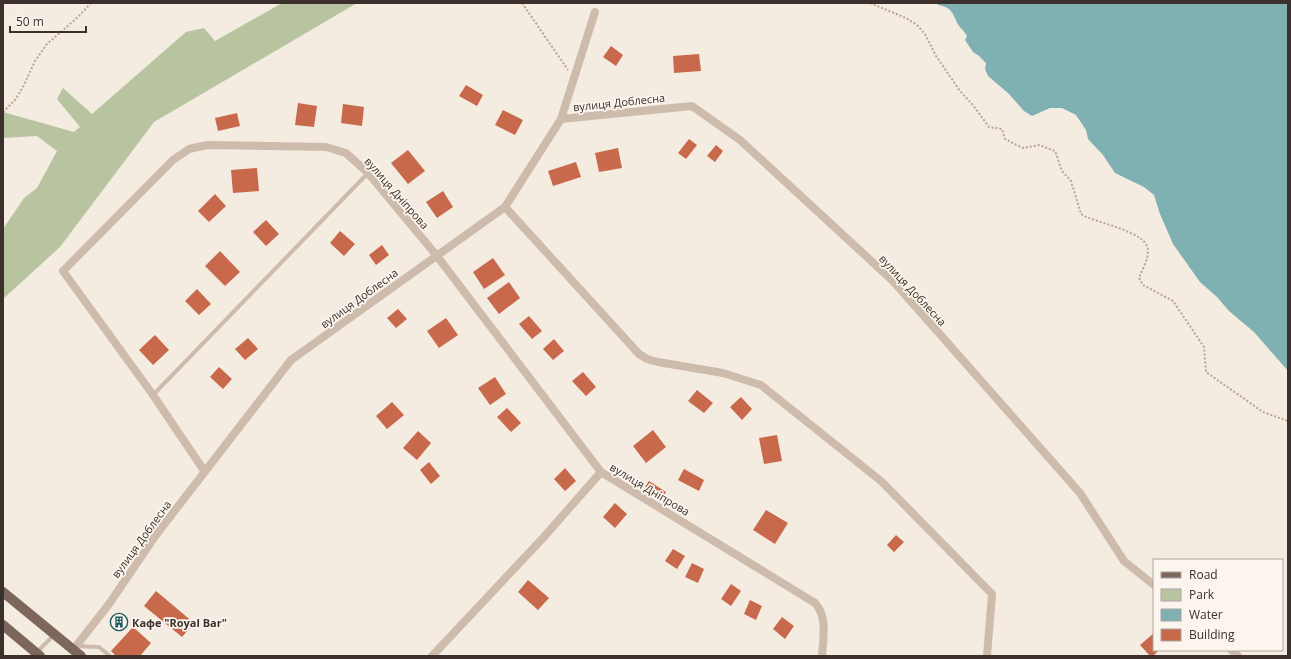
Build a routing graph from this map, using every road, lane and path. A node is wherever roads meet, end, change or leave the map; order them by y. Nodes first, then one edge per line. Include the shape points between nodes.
1 (91, 3) edge
2 (522, 3) edge
3 (870, 3) edge
4 (595, 12) dead end
5 (574, 78) junction
6 (3, 112) edge
7 (561, 119) junction
8 (368, 173) junction
9 (505, 207) junction
10 (437, 256) junction
11 (153, 395) junction
12 (1288, 421) edge
13 (205, 472) junction
14 (601, 472) junction
15 (1153, 584) edge
16 (3, 592) edge
17 (3, 625) edge
18 (54, 634) junction
19 (77, 650) edge
20 (36, 655) edge
21 (110, 656) edge
22 (432, 656) edge
23 (822, 656) edge
24 (987, 656) edge

1 - 6 path via 48,44 35,61 23,88
2 - 5 path
3 - 12 path via 917,25 960,91 989,127 1002,129 1005,139 1023,148 1039,145 1056,151 1062,171 1071,181 1081,214 1131,233 1146,243 1148,250 1139,278 1143,284 1173,301 1204,347 1206,372 1263,412
4 - 5 street
5 - 7 street
7 - 9 street, вулиця Доблесна
7 - 15 street, вулиця Доблесна via 692,106 740,140 893,281 1080,493 1124,561
8 - 10 street, вулиця Дніпрова
8 - 11 lane
8 - 11 street, вулиця Дніпрова via 346,153 326,147 207,145 189,149 173,160 63,270
9 - 10 street, вулиця Доблесна
9 - 24 street via 639,354 658,362 723,373 761,385 881,481 992,594
10 - 13 street, вулиця Доблесна via 291,360
10 - 14 street, вулиця Дніпрова
11 - 13 street, вулиця Дніпрова
13 - 19 street, вулиця Доблесна via 156,535
14 - 22 street
14 - 23 street, вулиця Дніпрова via 815,603 820,608 824,623
16 - 18 main road
17 - 20 main road
18 - 19 main road
18 - 20 lane
19 - 21 lane via 99,647

